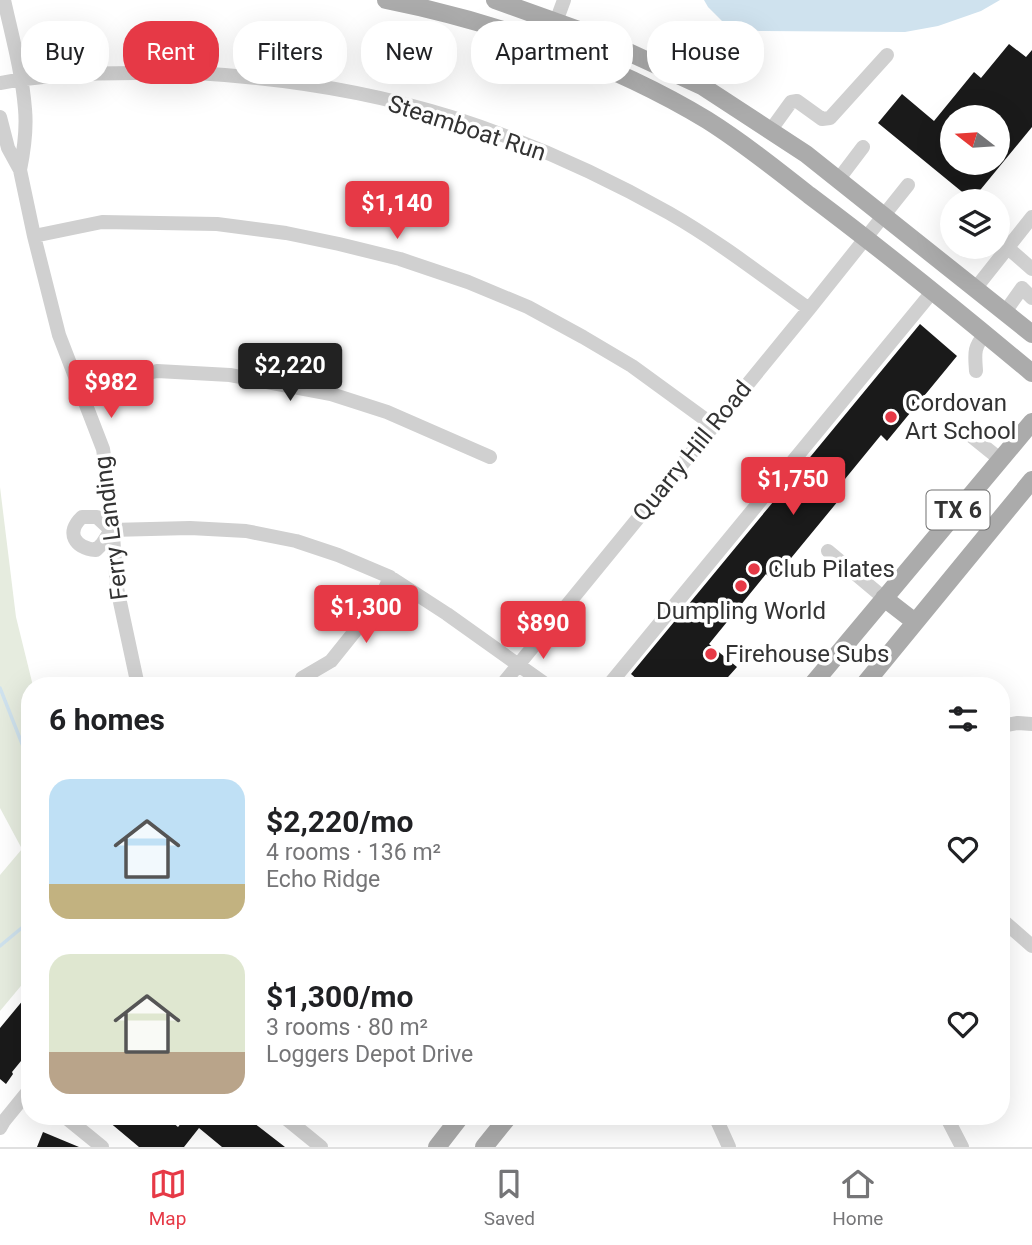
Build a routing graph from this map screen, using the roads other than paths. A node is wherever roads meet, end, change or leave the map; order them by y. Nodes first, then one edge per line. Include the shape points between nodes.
1 (4, 0) edge
2 (386, 0) edge
3 (495, 0) edge
4 (564, 0) edge
5 (471, 21) edge
6 (556, 21) joint
7 (633, 54) edge
8 (887, 55) dead end
9 (109, 74) edge
10 (21, 75) edge
11 (21, 79) edge
12 (633, 82) edge
13 (0, 83) edge
14 (22, 84) edge
15 (0, 117) edge
16 (770, 131) junction
17 (863, 147) dead end
18 (20, 170) junction
19 (838, 180) junction
20 (908, 185) dead end
21 (883, 215) junction
22 (1032, 217) edge
23 (34, 236) junction
24 (866, 238) junction
25 (1010, 245) edge
26 (1010, 250) edge
27 (999, 259) edge
28 (1032, 271) edge
29 (975, 289) junction
30 (933, 291) junction
31 (1027, 293) edge
32 (809, 309) junction
33 (1005, 312) junction
34 (985, 334) junction
35 (1032, 334) edge
36 (976, 370) dead end
37 (1032, 373) edge
38 (82, 393) junction
39 (1032, 422) edge
40 (713, 425) junction
41 (970, 435) dead end
42 (490, 457) dead end
43 (1000, 460) junction
44 (1032, 481) edge
45 (111, 530) junction
46 (828, 551) dead end
47 (390, 577) junction
48 (884, 598) junction
49 (915, 622) junction
50 (518, 665) junction
51 (136, 677) edge
52 (304, 677) edge
53 (508, 677) edge
54 (530, 677) edge
55 (535, 677) edge
56 (619, 677) edge
57 (818, 677) edge
58 (870, 677) edge
59 (1010, 724) edge
60 (1032, 724) edge
61 (1010, 927) edge
62 (1032, 946) edge
63 (21, 1101) edge
64 (75, 1125) edge
65 (294, 1125) edge
66 (454, 1125) edge
67 (502, 1125) edge
68 (719, 1125) edge
69 (951, 1125) edge
70 (0, 1128) edge
71 (102, 1147) edge
72 (321, 1147) edge
73 (437, 1147) edge
74 (484, 1147) edge
75 (729, 1147) edge
76 (962, 1147) edge

1 - 10 street, Ferry Landing
2 - 5 main road
3 - 6 main road
4 - 6 street
7 - 16 main road via 702,86
8 - 16 street via 830,118 822,119 797,101 791,102
9 - 32 street, Steamboat Run via 192,73 292,82 451,117 562,160 671,214
11 - 13 street, Steamboat Run
12 - 24 main road via 708,121
14 - 18 street, Ferry Landing via 25,141
15 - 18 street, Ferry Landing
16 - 19 main road
17 - 19 street
18 - 23 street, Ferry Landing
19 - 21 main road
20 - 21 street, Quarry Hill Road
21 - 24 street, Quarry Hill Road
21 - 29 main road
22 - 25 street
23 - 38 street, Ferry Landing via 60,335
23 - 40 street via 102,222 217,224 286,233 400,259 528,307 632,366
24 - 30 main road
24 - 32 street, Quarry Hill Road
26 - 28 street
27 - 29 street
28 - 31 street
29 - 33 main road
30 - 34 main road
30 - 56 street
31 - 33 street
32 - 40 street, Quarry Hill Road
33 - 35 main road
34 - 36 street via 975,351
34 - 37 main road
38 - 42 street via 157,372 230,375 331,394 387,412
38 - 45 street, Ferry Landing via 103,449
39 - 43 main road, TX 6
40 - 50 street, Quarry Hill Road
41 - 43 street
43 - 48 main road, TX 6
44 - 49 main road, TX 6
45 - 47 street via 246,531 296,541
45 - 51 street, Ferry Landing via 117,588
46 - 48 street
47 - 50 street
47 - 52 street via 380,600 331,661
48 - 49 main road
48 - 57 main road, TX 6
49 - 58 main road, TX 6
50 - 53 street, Quarry Hill Road
50 - 54 street
50 - 55 street
59 - 60 street
61 - 62 street
63 - 70 street
64 - 71 street
65 - 72 street
66 - 73 main road
67 - 74 main road
68 - 75 street
69 - 76 street

